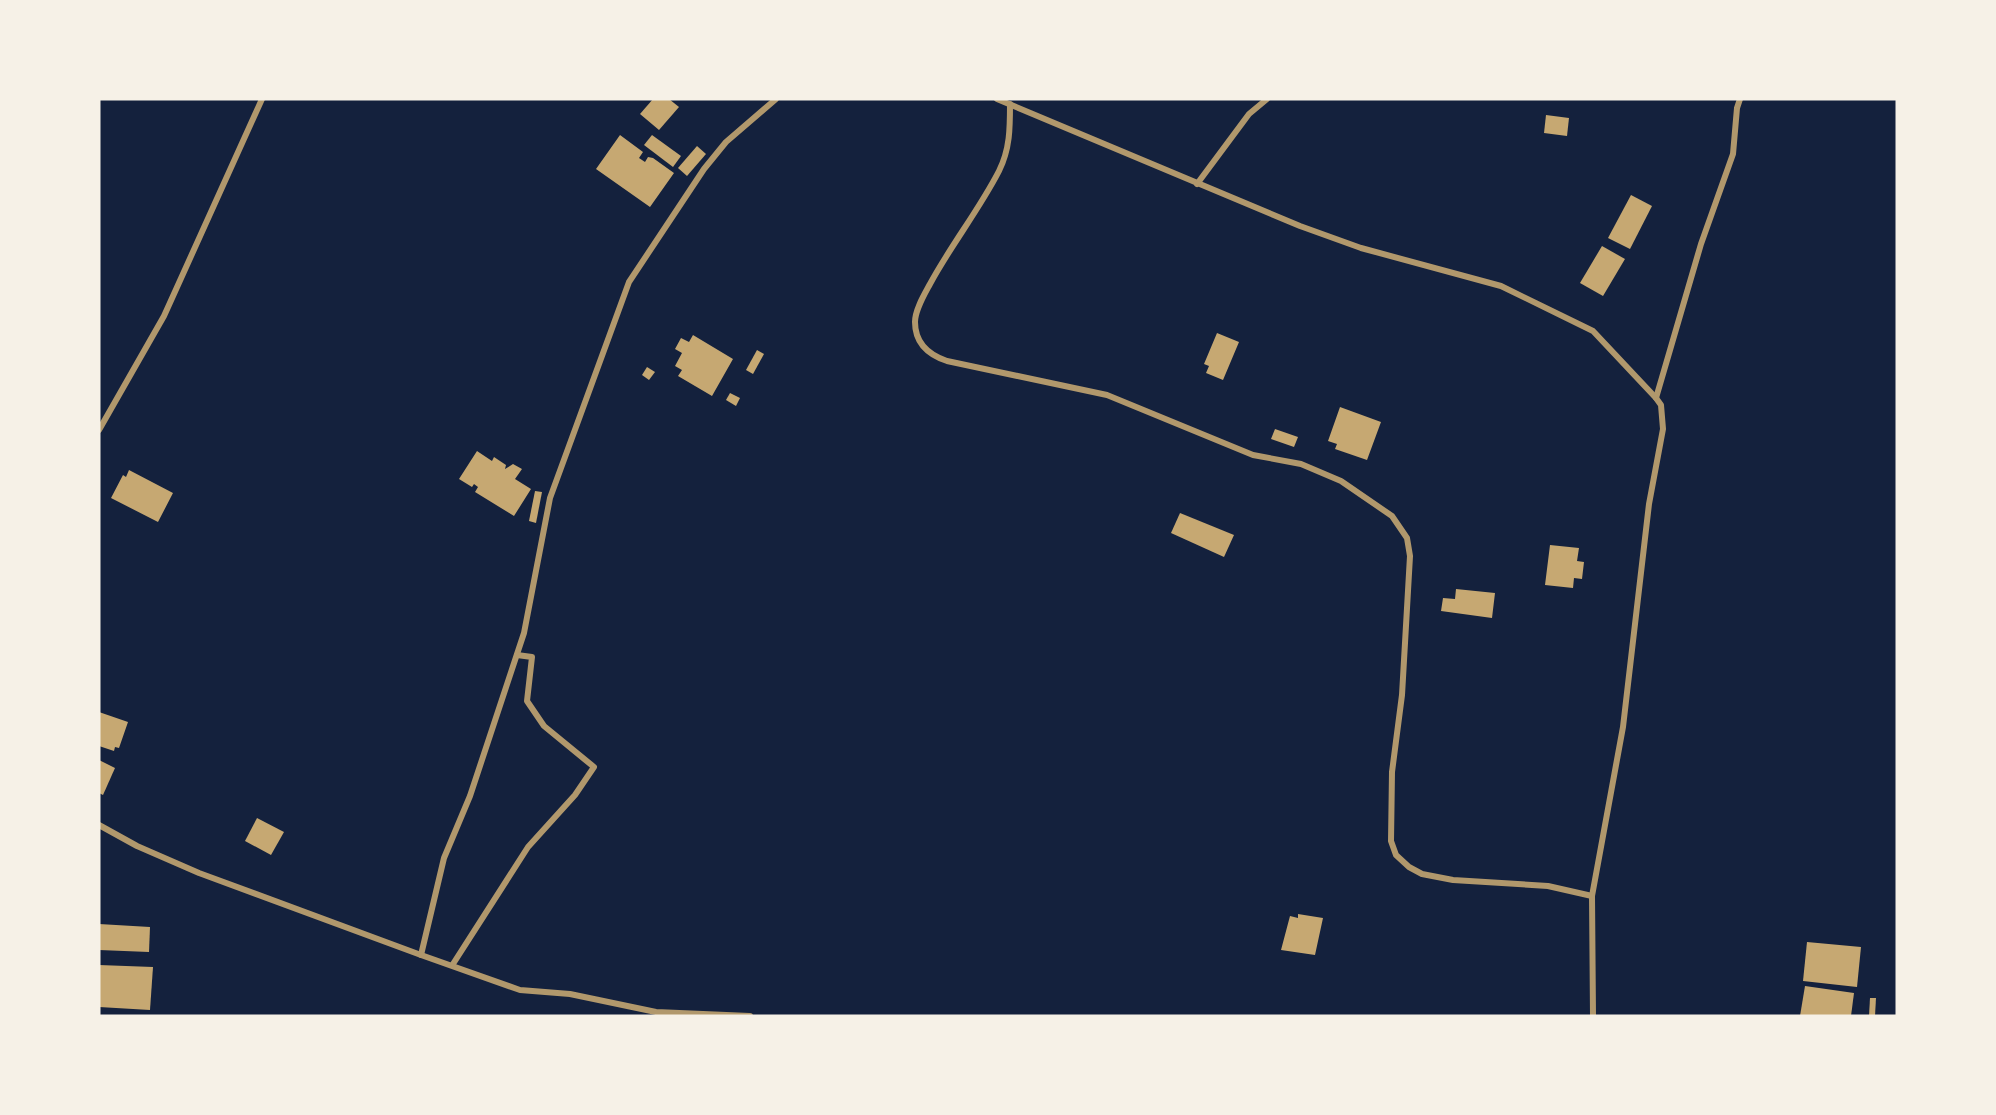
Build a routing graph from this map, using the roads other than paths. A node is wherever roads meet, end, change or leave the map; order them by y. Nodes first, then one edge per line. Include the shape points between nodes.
1 (262, 99) edge
2 (776, 99) edge
3 (997, 99) edge
4 (1267, 99) edge
5 (1740, 99) edge
6 (1010, 104) junction
7 (1197, 184) junction
8 (1656, 398) junction
9 (99, 430) edge
10 (517, 655) junction
11 (99, 825) edge
12 (1592, 896) junction
13 (421, 955) junction
14 (453, 964) junction
15 (750, 1016) edge
16 (1593, 1016) edge

1 - 9 street via 164,316
2 - 10 street via 719,151 629,282 550,498
3 - 6 street
4 - 7 street via 1249,114
5 - 8 street via 1733,154 1701,244
6 - 7 street
6 - 12 street via 1007,150 998,172 948,250 920,304 915,321 917,336 924,347 933,356 947,361 1107,395 1253,455 1301,464 1341,481 1383,508 1402,530 1410,556 1402,695 1392,772 1391,840 1396,855 1422,874 1477,883 1548,886
7 - 8 street via 1361,248 1501,286 1593,331
8 - 12 street via 1661,405 1663,429 1649,504 1623,727
10 - 13 street via 470,796 444,858
10 - 14 street via 532,657 528,701 544,726 594,767 576,795 528,847
11 - 13 street via 199,873
12 - 16 street
13 - 14 street
14 - 15 street via 520,990 570,994 656,1012

